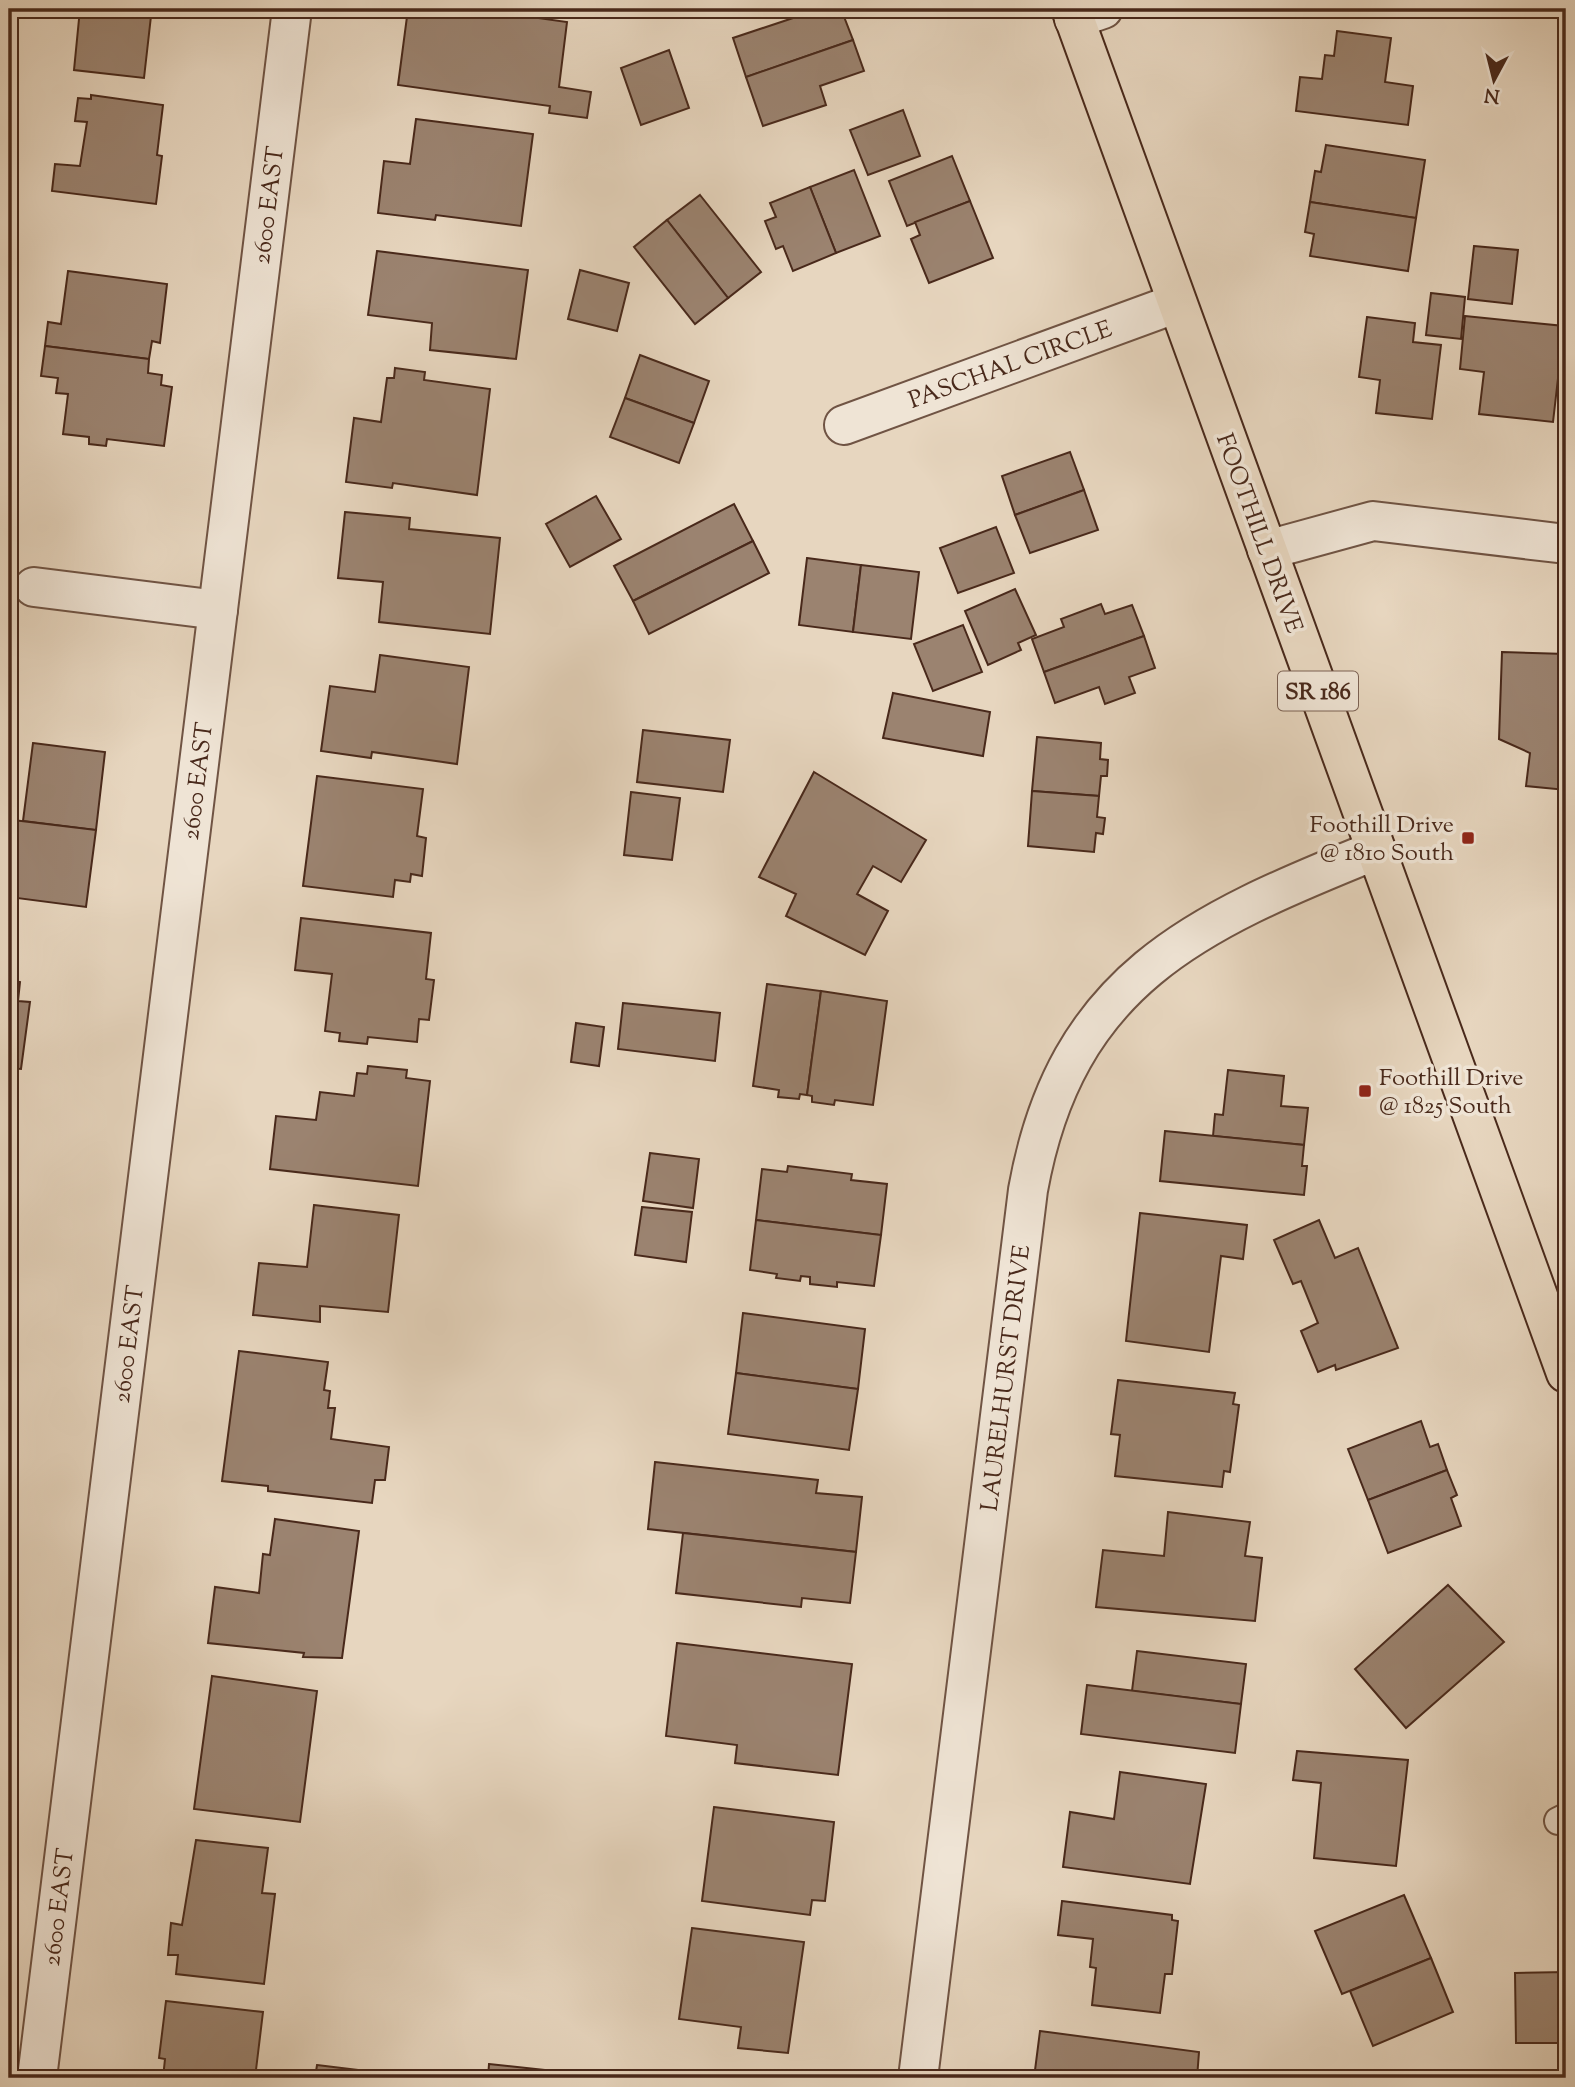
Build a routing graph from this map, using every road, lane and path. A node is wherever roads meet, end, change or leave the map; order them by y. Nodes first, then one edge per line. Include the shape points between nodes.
1 (292, 9) edge
2 (1083, 12) edge
3 (1177, 303) junction
4 (844, 425) dead end
5 (1566, 544) edge
6 (1267, 550) junction
7 (34, 587) dead end
8 (218, 610) junction
9 (1376, 850) junction
10 (1566, 1373) edge
11 (37, 2078) edge
12 (918, 2078) edge

1 - 8 street, 2600 EAST
2 - 3 main road, FOOTHILL DRIVE / SR 186
3 - 4 street, PASCHAL CIRCLE
3 - 6 main road, FOOTHILL DRIVE / SR 186
5 - 6 street via 1373,521
6 - 9 main road, FOOTHILL DRIVE / SR 186
7 - 8 street
8 - 11 street, 2600 EAST
9 - 10 main road, FOOTHILL DRIVE / SR 186
9 - 12 street, LAURELHURST DRIVE via 1278,890 1176,945 1138,974 1076,1053 1053,1097 1036,1144 1028,1190

